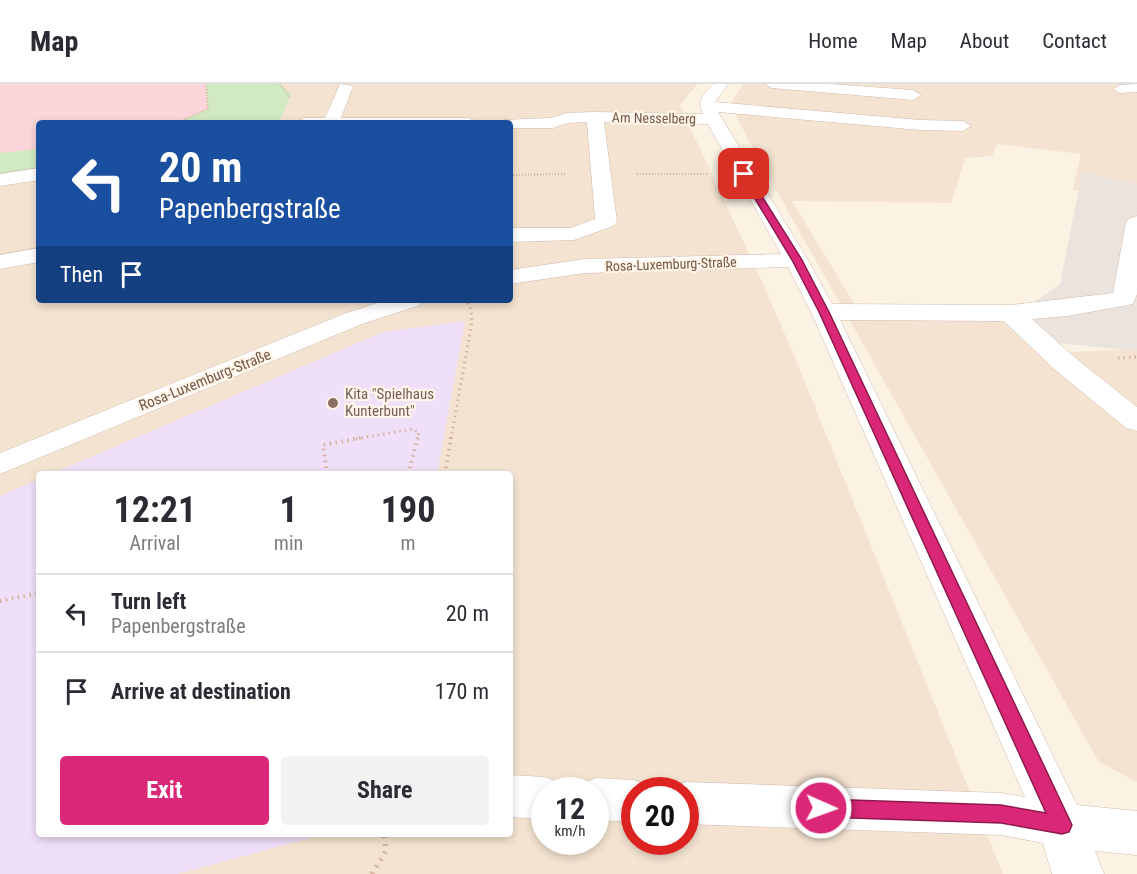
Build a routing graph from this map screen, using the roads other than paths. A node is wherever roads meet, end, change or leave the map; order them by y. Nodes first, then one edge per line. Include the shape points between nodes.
1 (721, 84) edge
2 (772, 84) edge
3 (346, 86) dead end
4 (1137, 88) edge
5 (1119, 89) dead end
6 (913, 94) dead end
7 (710, 113) junction
8 (595, 117) junction
9 (332, 120) edge
10 (513, 123) edge
11 (963, 126) dead end
12 (36, 174) edge
13 (0, 180) edge
14 (1137, 222) edge
15 (513, 235) edge
16 (36, 256) edge
17 (797, 260) junction
18 (0, 262) edge
19 (513, 277) edge
20 (402, 303) edge
21 (824, 312) junction
22 (1011, 313) junction
23 (1137, 422) edge
24 (0, 464) edge
25 (513, 796) edge
26 (531, 797) edge
27 (699, 803) edge
28 (1062, 825) junction
29 (1137, 833) edge
30 (1078, 874) edge

1 - 7 street via 708,100
2 - 6 street
3 - 9 street
4 - 5 street
7 - 8 street, Am Nesselberg
7 - 11 street, Am Nesselberg
7 - 17 street
8 - 10 street, Am Nesselberg
8 - 15 street, Am Nesselberg via 606,222 574,234
12 - 13 street
14 - 22 street via 1124,299
16 - 18 street
17 - 19 street, Rosa-Luxemburg-Straße via 585,266
17 - 21 street
20 - 24 street, Rosa-Luxemburg-Straße
21 - 22 street
21 - 28 street
22 - 23 street via 1063,362
25 - 26 street
27 - 28 street via 1001,814
28 - 29 street
28 - 30 street

